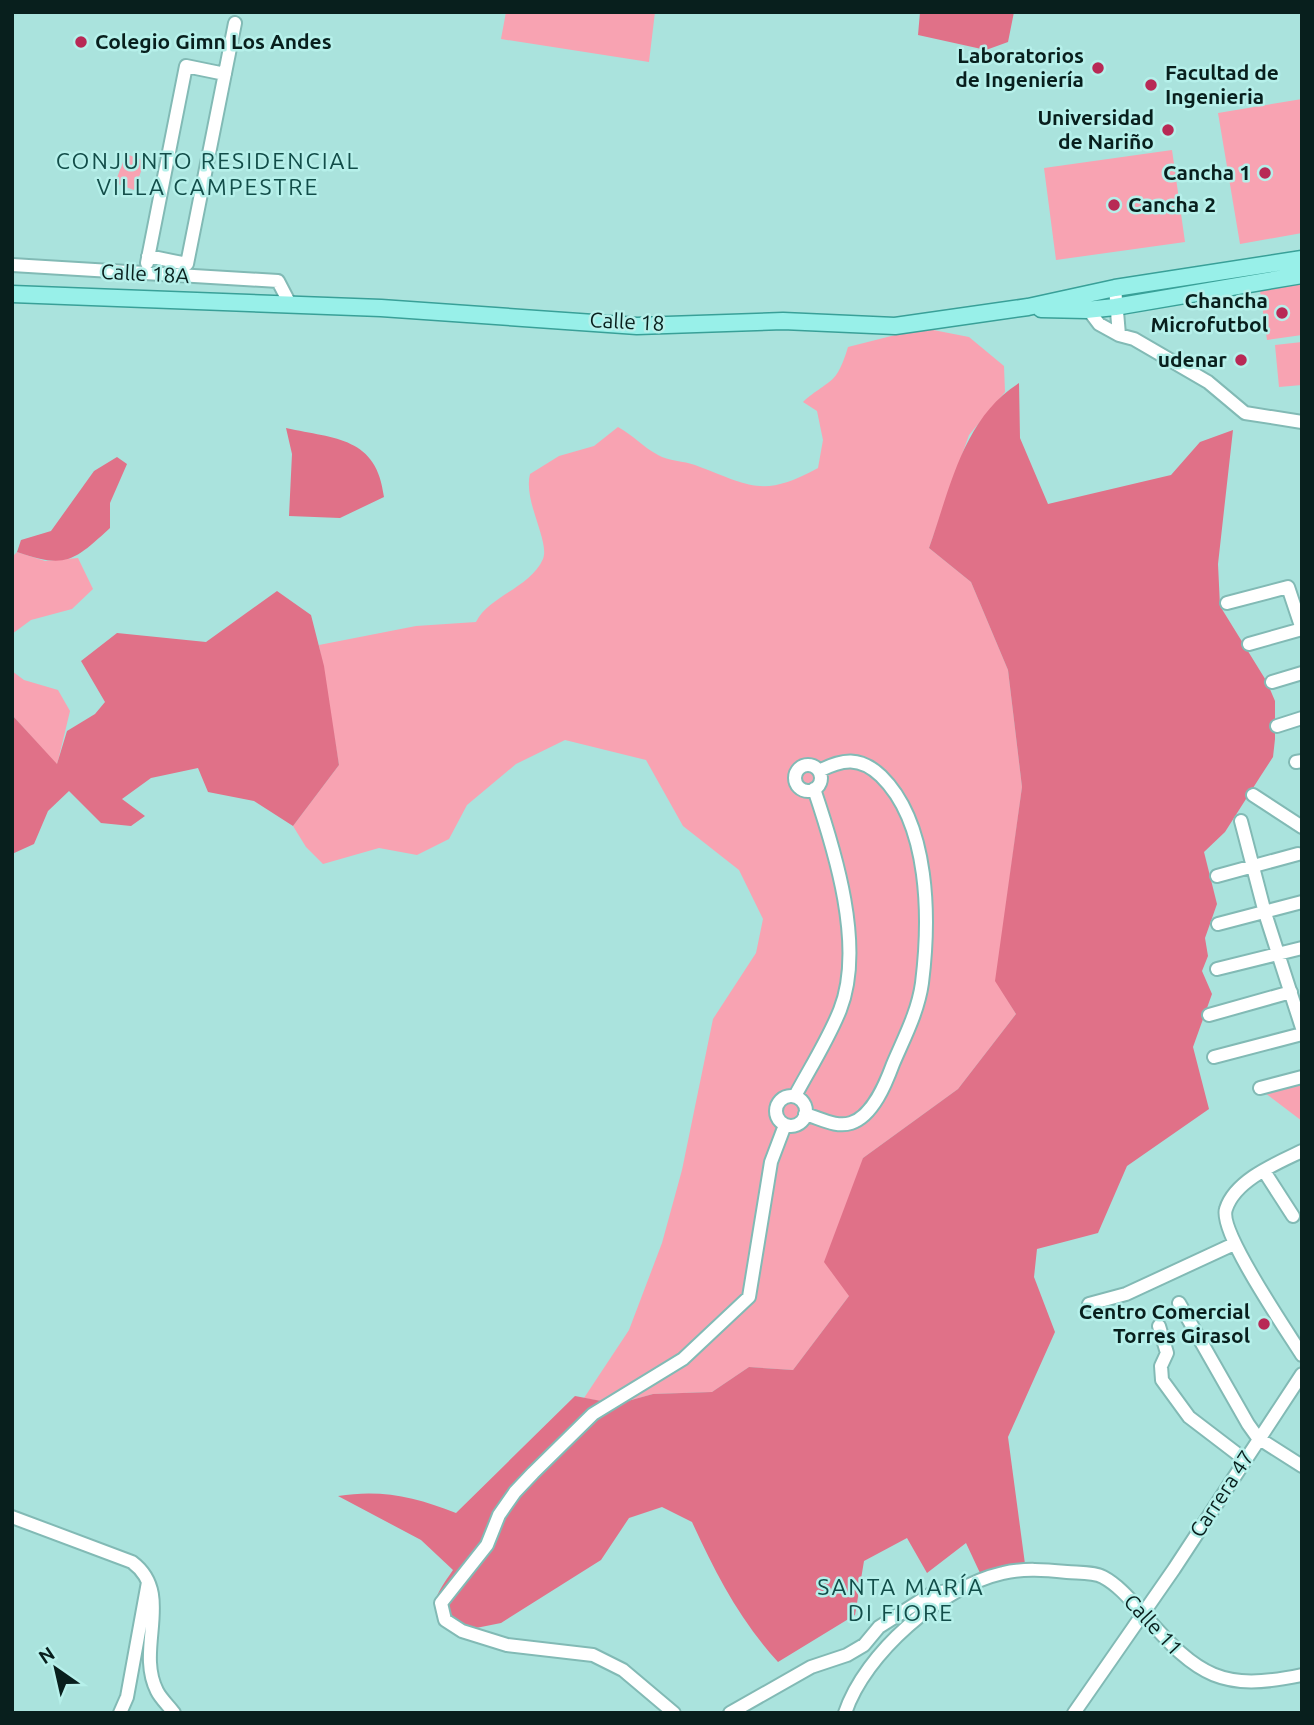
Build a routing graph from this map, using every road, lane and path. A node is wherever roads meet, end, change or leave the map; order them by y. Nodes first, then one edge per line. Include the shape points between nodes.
1 (235, 23) dead end
2 (225, 74) junction
3 (148, 256) junction
4 (1302, 259) edge
5 (12, 265) edge
6 (113, 273) junction
7 (144, 274) junction
8 (1302, 275) edge
9 (259, 280) junction
10 (1115, 288) junction
11 (12, 294) edge
12 (113, 299) junction
13 (1084, 302) junction
14 (257, 305) junction
15 (292, 306) junction
16 (1115, 307) junction
17 (1119, 335) junction
18 (1302, 422) edge
19 (1227, 603) dead end
20 (1302, 629) edge
21 (1249, 644) dead end
22 (1302, 673) edge
23 (1272, 682) dead end
24 (1302, 718) edge
25 (1277, 726) dead end
26 (819, 771) junction
27 (814, 789) junction
28 (1252, 795) dead end
29 (1241, 821) dead end
30 (1302, 827) edge
31 (1298, 854) dead end
32 (1254, 865) junction
33 (1217, 876) dead end
34 (1302, 902) edge
35 (1265, 914) junction
36 (1218, 924) dead end
37 (1302, 948) edge
38 (1279, 953) junction
39 (1217, 969) dead end
40 (1296, 997) edge
41 (1209, 1014) dead end
42 (1302, 1028) edge
43 (1302, 1034) edge
44 (1213, 1058) dead end
45 (1302, 1077) edge
46 (1260, 1088) dead end
47 (795, 1096) junction
48 (805, 1114) junction
49 (785, 1125) junction
50 (1302, 1151) edge
51 (1264, 1171) junction
52 (1293, 1216) dead end
53 (1234, 1244) junction
54 (1179, 1303) dead end
55 (1089, 1304) dead end
56 (1159, 1326) dead end
57 (1302, 1355) edge
58 (1302, 1374) edge
59 (1258, 1438) junction
60 (1244, 1459) junction
61 (1302, 1466) edge
62 (12, 1517) edge
63 (149, 1578) junction
64 (961, 1588) junction
65 (1143, 1614) junction
66 (1302, 1675) edge
67 (120, 1713) edge
68 (174, 1713) edge
69 (674, 1713) edge
70 (730, 1713) edge
71 (845, 1713) edge
72 (1074, 1713) edge

1 - 2 street
2 - 3 street via 186,66
2 - 3 street via 187,264
3 - 7 street
4 - 10 main road, Calle 18
5 - 6 street, Calle 18A
6 - 7 street, Calle 18A
6 - 12 street
7 - 9 street, Calle 18A
8 - 16 main road, Calle 18
9 - 14 street
9 - 15 street, Calle 18A via 278,281
10 - 13 main road, Calle 18
10 - 16 street
11 - 12 main road, Calle 18
12 - 14 main road, Calle 18
13 - 15 main road, Calle 18 via 895,326 783,321 637,326
13 - 16 main road, Calle 18
13 - 17 street via 1099,324
14 - 15 main road, Calle 18
16 - 17 street
17 - 18 street via 1134,338 1208,382 1245,413
19 - 20 street via 1288,587
20 - 21 street
22 - 23 street
24 - 25 street
26 - 27 street via 821,779
26 - 27 street via 808,765 796,775 799,787
26 - 48 street via 855,760 873,768 905,805 924,883 924,959 907,1033 874,1103 854,1122 840,1125
27 - 47 street via 840,887 850,971 840,1010
28 - 30 street
29 - 32 street
31 - 32 street
32 - 33 street
32 - 35 street
34 - 35 street
35 - 36 street
35 - 38 street
37 - 38 street
38 - 39 street
38 - 40 street
40 - 41 street
40 - 42 street
43 - 44 street
45 - 46 street
47 - 48 street via 804,1103
47 - 49 street via 776,1106 778,1119
48 - 49 street via 796,1125
49 - 69 street via 771,1163 748,1297 683,1359 593,1414 533,1473 499,1516 469,1571 441,1603 445,1620 462,1631 507,1645 593,1655 623,1670
50 - 51 street
51 - 52 street
51 - 53 street via 1243,1186 1226,1209 1225,1222
53 - 55 street via 1126,1294
53 - 57 street
54 - 59 street
56 - 60 street via 1167,1353 1161,1366 1162,1380 1189,1417
58 - 59 street, Carrera 47
59 - 60 street, Carrera 47
59 - 61 street
60 - 65 street, Carrera 47
62 - 63 street via 132,1562
63 - 67 street
63 - 68 street via 154,1598 150,1634 153,1672 157,1691
64 - 65 street, Calle 11 via 1003,1572 1101,1575
64 - 70 street via 931,1594 879,1628 864,1645 811,1667
64 - 71 street via 917,1618 877,1657 850,1697
65 - 66 street, Calle 11 via 1180,1656 1221,1680 1263,1683
65 - 72 street, Carrera 47

